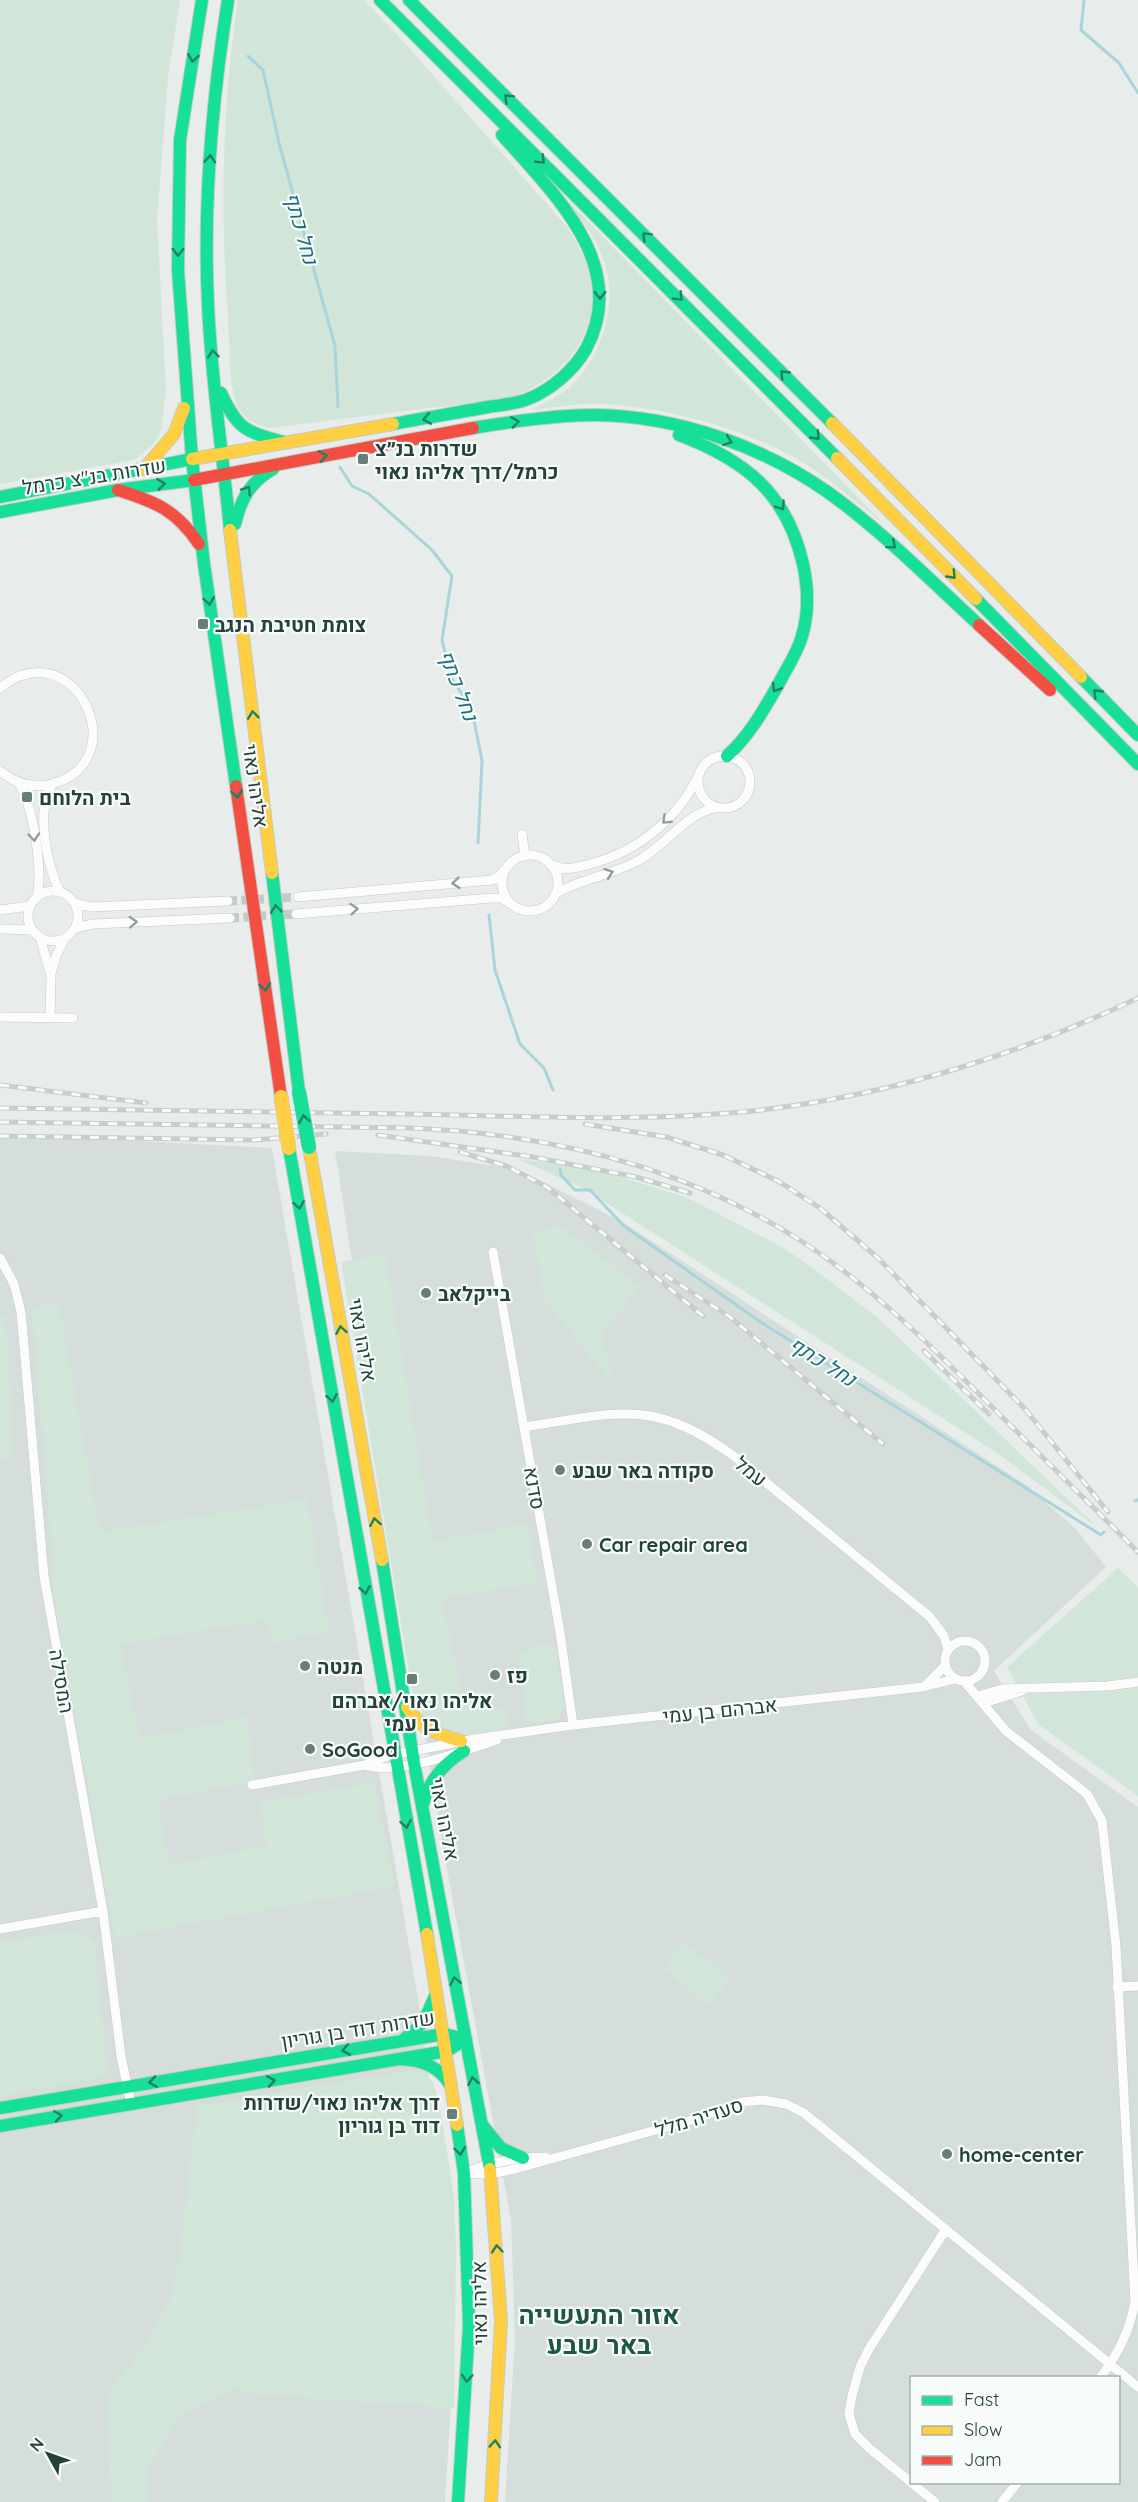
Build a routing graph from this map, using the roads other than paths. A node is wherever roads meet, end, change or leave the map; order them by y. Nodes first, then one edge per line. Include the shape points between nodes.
1 (201, 0) edge
2 (228, 0) edge
3 (380, 0) edge
4 (410, 0) edge
5 (411, 31) junction
6 (216, 381) junction
7 (187, 386) junction
8 (602, 416) junction
9 (287, 443) junction
10 (222, 454) junction
11 (192, 459) junction
12 (289, 462) junction
13 (144, 469) junction
14 (225, 474) junction
15 (194, 480) junction
16 (118, 490) junction
17 (0, 497) edge
18 (0, 512) edge
19 (231, 539) junction
20 (204, 564) junction
21 (0, 688) edge
22 (1138, 735) edge
23 (727, 756) junction
24 (1138, 764) edge
25 (0, 771) edge
26 (1138, 771) edge
27 (700, 772) junction
28 (18, 782) junction
29 (54, 783) junction
30 (717, 807) junction
31 (522, 834) dead end
32 (525, 856) junction
33 (550, 864) junction
34 (508, 866) junction
35 (60, 892) junction
36 (555, 894) junction
37 (37, 896) junction
38 (298, 897) tunnel mouth
39 (228, 902) tunnel mouth
40 (75, 903) junction
41 (513, 905) junction
42 (30, 906) junction
43 (0, 910) edge
44 (296, 914) tunnel mouth
45 (230, 918) tunnel mouth
46 (75, 928) junction
47 (0, 929) edge
48 (32, 930) junction
49 (40, 937) junction
50 (65, 938) junction
51 (51, 976) junction
52 (0, 1017) edge
53 (50, 1018) junction
54 (73, 1018) dead end
55 (493, 1252) dead end
56 (0, 1258) edge
57 (524, 1426) junction
58 (939, 1627) junction
59 (962, 1641) junction
60 (948, 1650) junction
61 (945, 1666) junction
62 (982, 1672) junction
63 (959, 1680) junction
64 (1138, 1682) edge
65 (923, 1687) junction
66 (981, 1697) junction
67 (405, 1704) junction
68 (573, 1725) junction
69 (463, 1746) junction
70 (413, 1757) junction
71 (395, 1760) junction
72 (252, 1785) dead end
73 (423, 1808) junction
74 (103, 1911) junction
75 (0, 1929) edge
76 (1138, 1986) edge
77 (1117, 1987) junction
78 (436, 1993) junction
79 (444, 2034) junction
80 (466, 2039) junction
81 (403, 2040) junction
82 (447, 2051) junction
83 (399, 2059) junction
84 (129, 2086) junction
85 (451, 2087) junction
86 (131, 2104) junction
87 (0, 2108) edge
88 (481, 2123) junction
89 (0, 2126) edge
90 (560, 2156) junction
91 (523, 2158) junction
92 (490, 2169) junction
93 (464, 2173) junction
94 (946, 2229) junction
95 (1110, 2364) junction
96 (1101, 2376) edge
97 (1138, 2387) edge
98 (910, 2481) edge
99 (913, 2484) edge
100 (1016, 2484) edge
101 (458, 2502) edge
102 (491, 2502) edge
103 (935, 2502) edge
104 (1002, 2502) edge

1 -> 7 main road via 180,140 178,270
6 -> 2 main road, אליהו נאוי via 208,304 208,202 215,83
3 - 5 main road
22 -> 4 main road
5 -> 9 main road, שדרות בנ"צ כרמל via 571,215 589,246 600,277 600,310 591,340 574,366 553,386 527,400
5 -> 24 main road via 715,333
6 - 9 main road via 240,427
6 - 10 main road, אליהו נאוי
7 - 11 main road, אליהו נאוי
7 - 13 main road via 179,427 165,449
12 -> 8 main road via 513,422
8 -> 23 main road via 665,430 723,454 763,483 792,523 800,546 808,601 802,636 746,737
8 -> 26 main road via 704,432 793,470 835,498 900,552
9 - 10 main road, שדרות בנ"צ כרמל
10 - 11 main road, שדרות בנ"צ כרמל
10 - 14 main road, אליהו נאוי
11 - 13 main road, שדרות בנ"צ כרמל
11 - 15 main road, אליהו נאוי
12 - 14 main road, שדרות בנ"צ כרמל
19 -> 12 main road via 245,491 262,474
13 - 17 main road, שדרות בנ"צ כרמל
14 - 15 main road, שדרות בנ"צ כרמל
14 - 19 main road, אליהו נאוי
16 -> 15 main road, שדרות בנ"צ כרמל
15 - 20 main road, אליהו נאוי
16 - 18 main road, שדרות בנ"צ כרמל
16 - 20 main road via 157,502 178,515 201,547
67 -> 19 main road, אליהו נאוי, bridge via 299,1092
20 -> 71 main road, אליהו נאוי, bridge via 289,1148
21 - 29 street via 16,677 42,673 67,681 85,700 93,724 89,750 74,771
23 - 27 street via 710,760
23 - 30 street via 746,768 750,783 739,803
25 - 28 street
27 - 30 street via 701,793
27 -> 33 street via 684,802 634,846 571,869 561,870
28 - 29 street via 36,786
28 -> 37 street via 33,821
29 - 35 street via 46,795 44,812 50,866
36 -> 30 street via 642,859 693,816
31 - 32 street
32 - 33 street via 543,858
32 - 34 street
33 - 36 street via 557,878
34 -> 38 street via 492,880
34 - 41 street via 503,891
35 - 37 street via 48,891
35 - 40 street
36 - 41 street via 551,902 537,910
37 - 42 street
39 - 40 street via 91,907
40 - 46 street
44 -> 41 street via 492,898
42 - 43 street
42 - 48 street
46 -> 45 street
46 - 50 street
47 - 48 street
48 - 49 street
49 - 50 street via 54,941
49 - 51 street
50 - 51 street
51 - 53 street
52 - 53 street
53 - 54 street
55 - 57 street, סדנא
56 - 74 street, המסילה via 14,1284 21,1312 44,1576
57 - 58 street, עמל via 624,1412 680,1424 735,1457
57 - 68 street, סדנא
58 - 59 street, עמל
58 - 60 street, עמל
59 - 60 street
59 - 62 street via 982,1650
60 - 61 street
61 - 63 street
61 - 65 street
62 - 63 street via 974,1679
62 - 66 street
63 - 65 street, אברהם בן עמי
63 - 66 street
64 - 66 street via 1033,1688
65 - 68 street, אברהם בן עמי
66 - 77 street via 1006,1731 1088,1794 1102,1821
67 - 69 main road via 427,1730
67 - 70 main road, אליהו נאוי
68 - 69 street, אברהם בן עמי
69 - 70 street, אברהם בן עמי
69 - 73 main road via 436,1774 425,1794
70 - 71 street, אברהם בן עמי
70 - 73 main road, אליהו נאוי
71 - 72 street, אברהם בן עמי
71 -> 78 main road, אליהו נאוי
80 -> 73 main road, אליהו נאוי
74 - 75 street
74 - 84 street, המסילה via 121,2056
76 - 77 street
77 - 95 street via 1135,2301 1131,2324
78 - 79 main road, אליהו נאוי
78 - 81 main road via 426,2018
79 - 80 main road, שדרות דוד בן גוריון
79 - 81 main road, שדרות דוד בן גוריון
79 - 82 main road, אליהו נאוי
80 - 82 main road, שדרות דוד בן גוריון
88 -> 80 main road, אליהו נאוי
81 -> 84 main road, שדרות דוד בן גוריון
82 - 83 main road, שדרות דוד בן גוריון
82 - 85 main road, אליהו נאוי
83 - 85 main road via 431,2065 443,2073
86 -> 83 main road, שדרות דוד בן גוריון
84 - 86 street, המסילה
84 - 87 main road, שדרות דוד בן גוריון
85 -> 93 main road, אליהו נאוי
89 -> 86 main road, שדרות דוד בן גוריון
88 - 91 main road via 501,2148
88 - 92 main road, אליהו נאוי
90 - 91 street, סעדיה מלל
90 - 92 street, סעדיה מלל
90 - 94 street, סעדיה מלל via 684,2123 742,2102 786,2104 804,2113
91 - 92 street, סעדיה מלל
92 - 93 street, סעדיה מלל
102 -> 92 main road, אליהו נאוי via 501,2321
93 -> 101 main road, אליהו נאוי via 469,2325
94 - 95 street, סעדיה מלל
94 - 98 street via 869,2349 860,2367 849,2414 860,2440
95 - 96 street
95 - 97 street, סעדיה מלל
99 - 103 street
100 - 104 street

